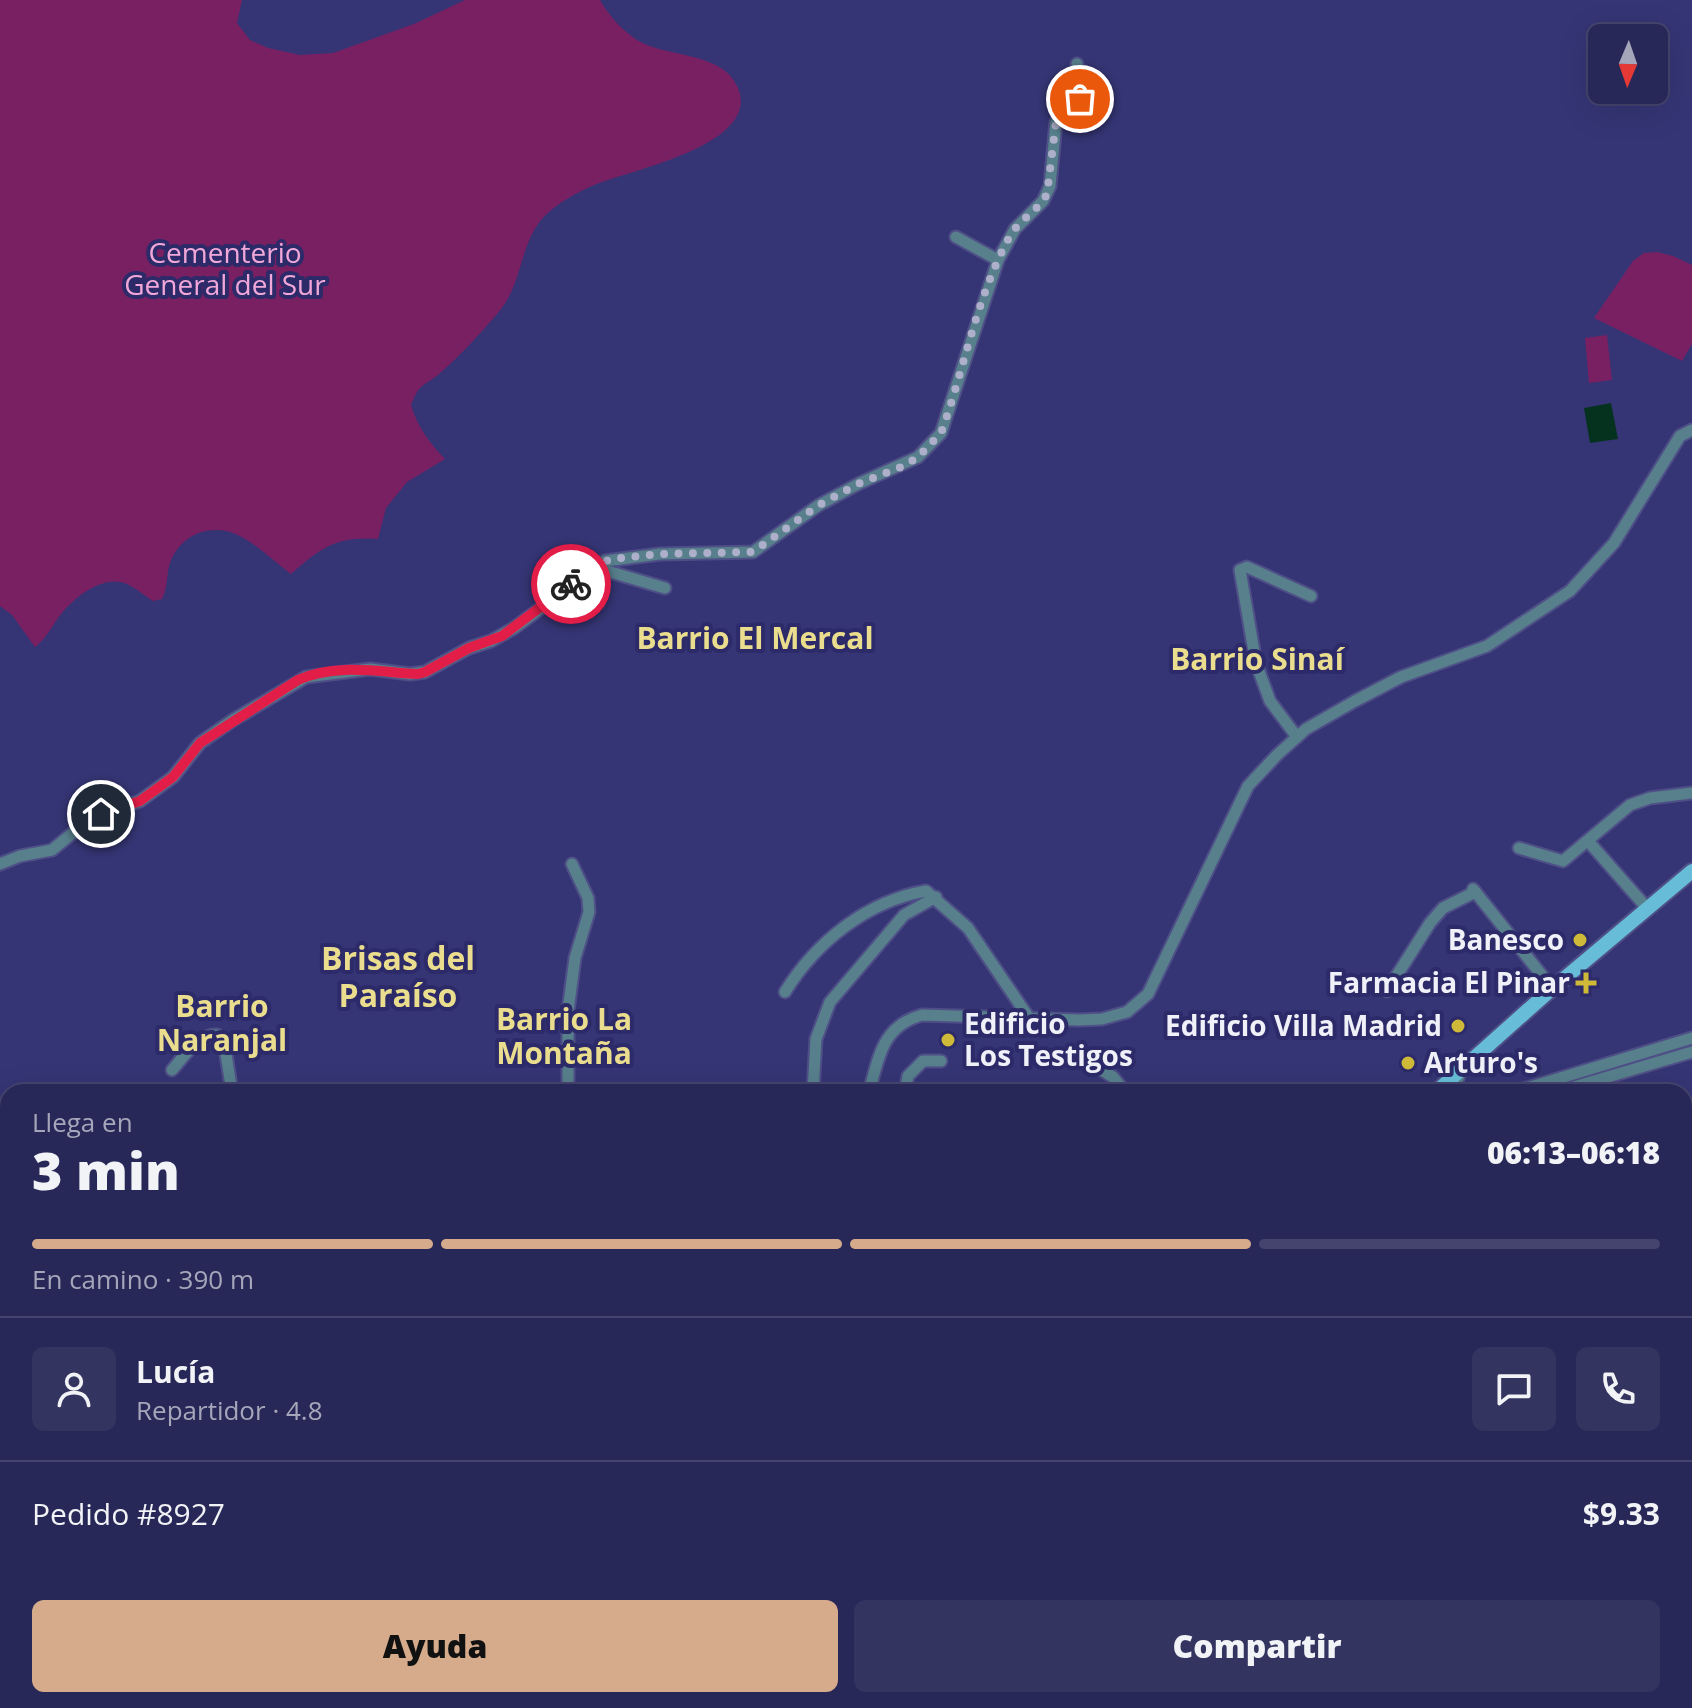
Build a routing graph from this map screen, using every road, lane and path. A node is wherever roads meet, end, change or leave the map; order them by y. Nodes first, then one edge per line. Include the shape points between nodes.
1 (1077, 64) dead end
2 (956, 237) dead end
3 (998, 260) junction
4 (1692, 430) edge
5 (665, 588) dead end
6 (563, 590) junction
7 (1311, 596) dead end
8 (1297, 737) junction
9 (1692, 793) edge
10 (1588, 841) junction
11 (1519, 848) dead end
12 (0, 864) edge
13 (572, 864) dead end
14 (1692, 871) edge
15 (936, 897) junction
16 (1647, 908) junction
17 (1552, 988) junction
18 (1387, 991) dead end
19 (785, 992) dead end
20 (1029, 1018) junction
21 (1692, 1038) edge
22 (1692, 1052) edge
23 (1075, 1053) dead end
24 (941, 1061) dead end
25 (172, 1070) dead end
26 (1461, 1070) junction
27 (231, 1084) edge
28 (568, 1084) edge
29 (813, 1084) edge
30 (871, 1084) edge
31 (906, 1084) edge
32 (1119, 1084) edge
33 (1445, 1084) edge
34 (1456, 1084) edge
35 (1540, 1084) edge
36 (1584, 1084) edge

1 - 3 street via 1080,99 1056,122 1047,194 1015,229
2 - 3 street
3 - 6 street via 941,433 918,457 819,505 753,552 611,559
4 - 8 street via 1680,436 1614,543 1570,591 1487,646 1401,677
5 - 6 street via 601,571
6 - 12 street via 502,636 425,672 370,669 298,680 200,743 173,777 140,801 91,818 52,850
7 - 8 street via 1247,567 1240,570 1256,663 1270,701
8 - 20 street via 1248,786 1138,1005 1102,1019
9 - 10 street via 1630,805
10 - 11 street via 1563,861
10 - 16 street
13 - 28 street via 589,912 575,958 568,1011
14 - 16 main road
15 - 19 street via 926,891 905,894 862,914 808,959
15 - 20 street via 975,938
15 - 29 street via 904,915 830,1002 816,1039
16 - 17 main road
17 - 18 street via 1473,890 1430,923
17 - 26 main road
20 - 30 street via 906,1019 882,1046
21 - 35 street
22 - 36 street
23 - 32 street
24 - 31 street via 923,1061
25 - 27 street via 201,1039 217,1035 225,1048
26 - 33 main road
26 - 34 street

